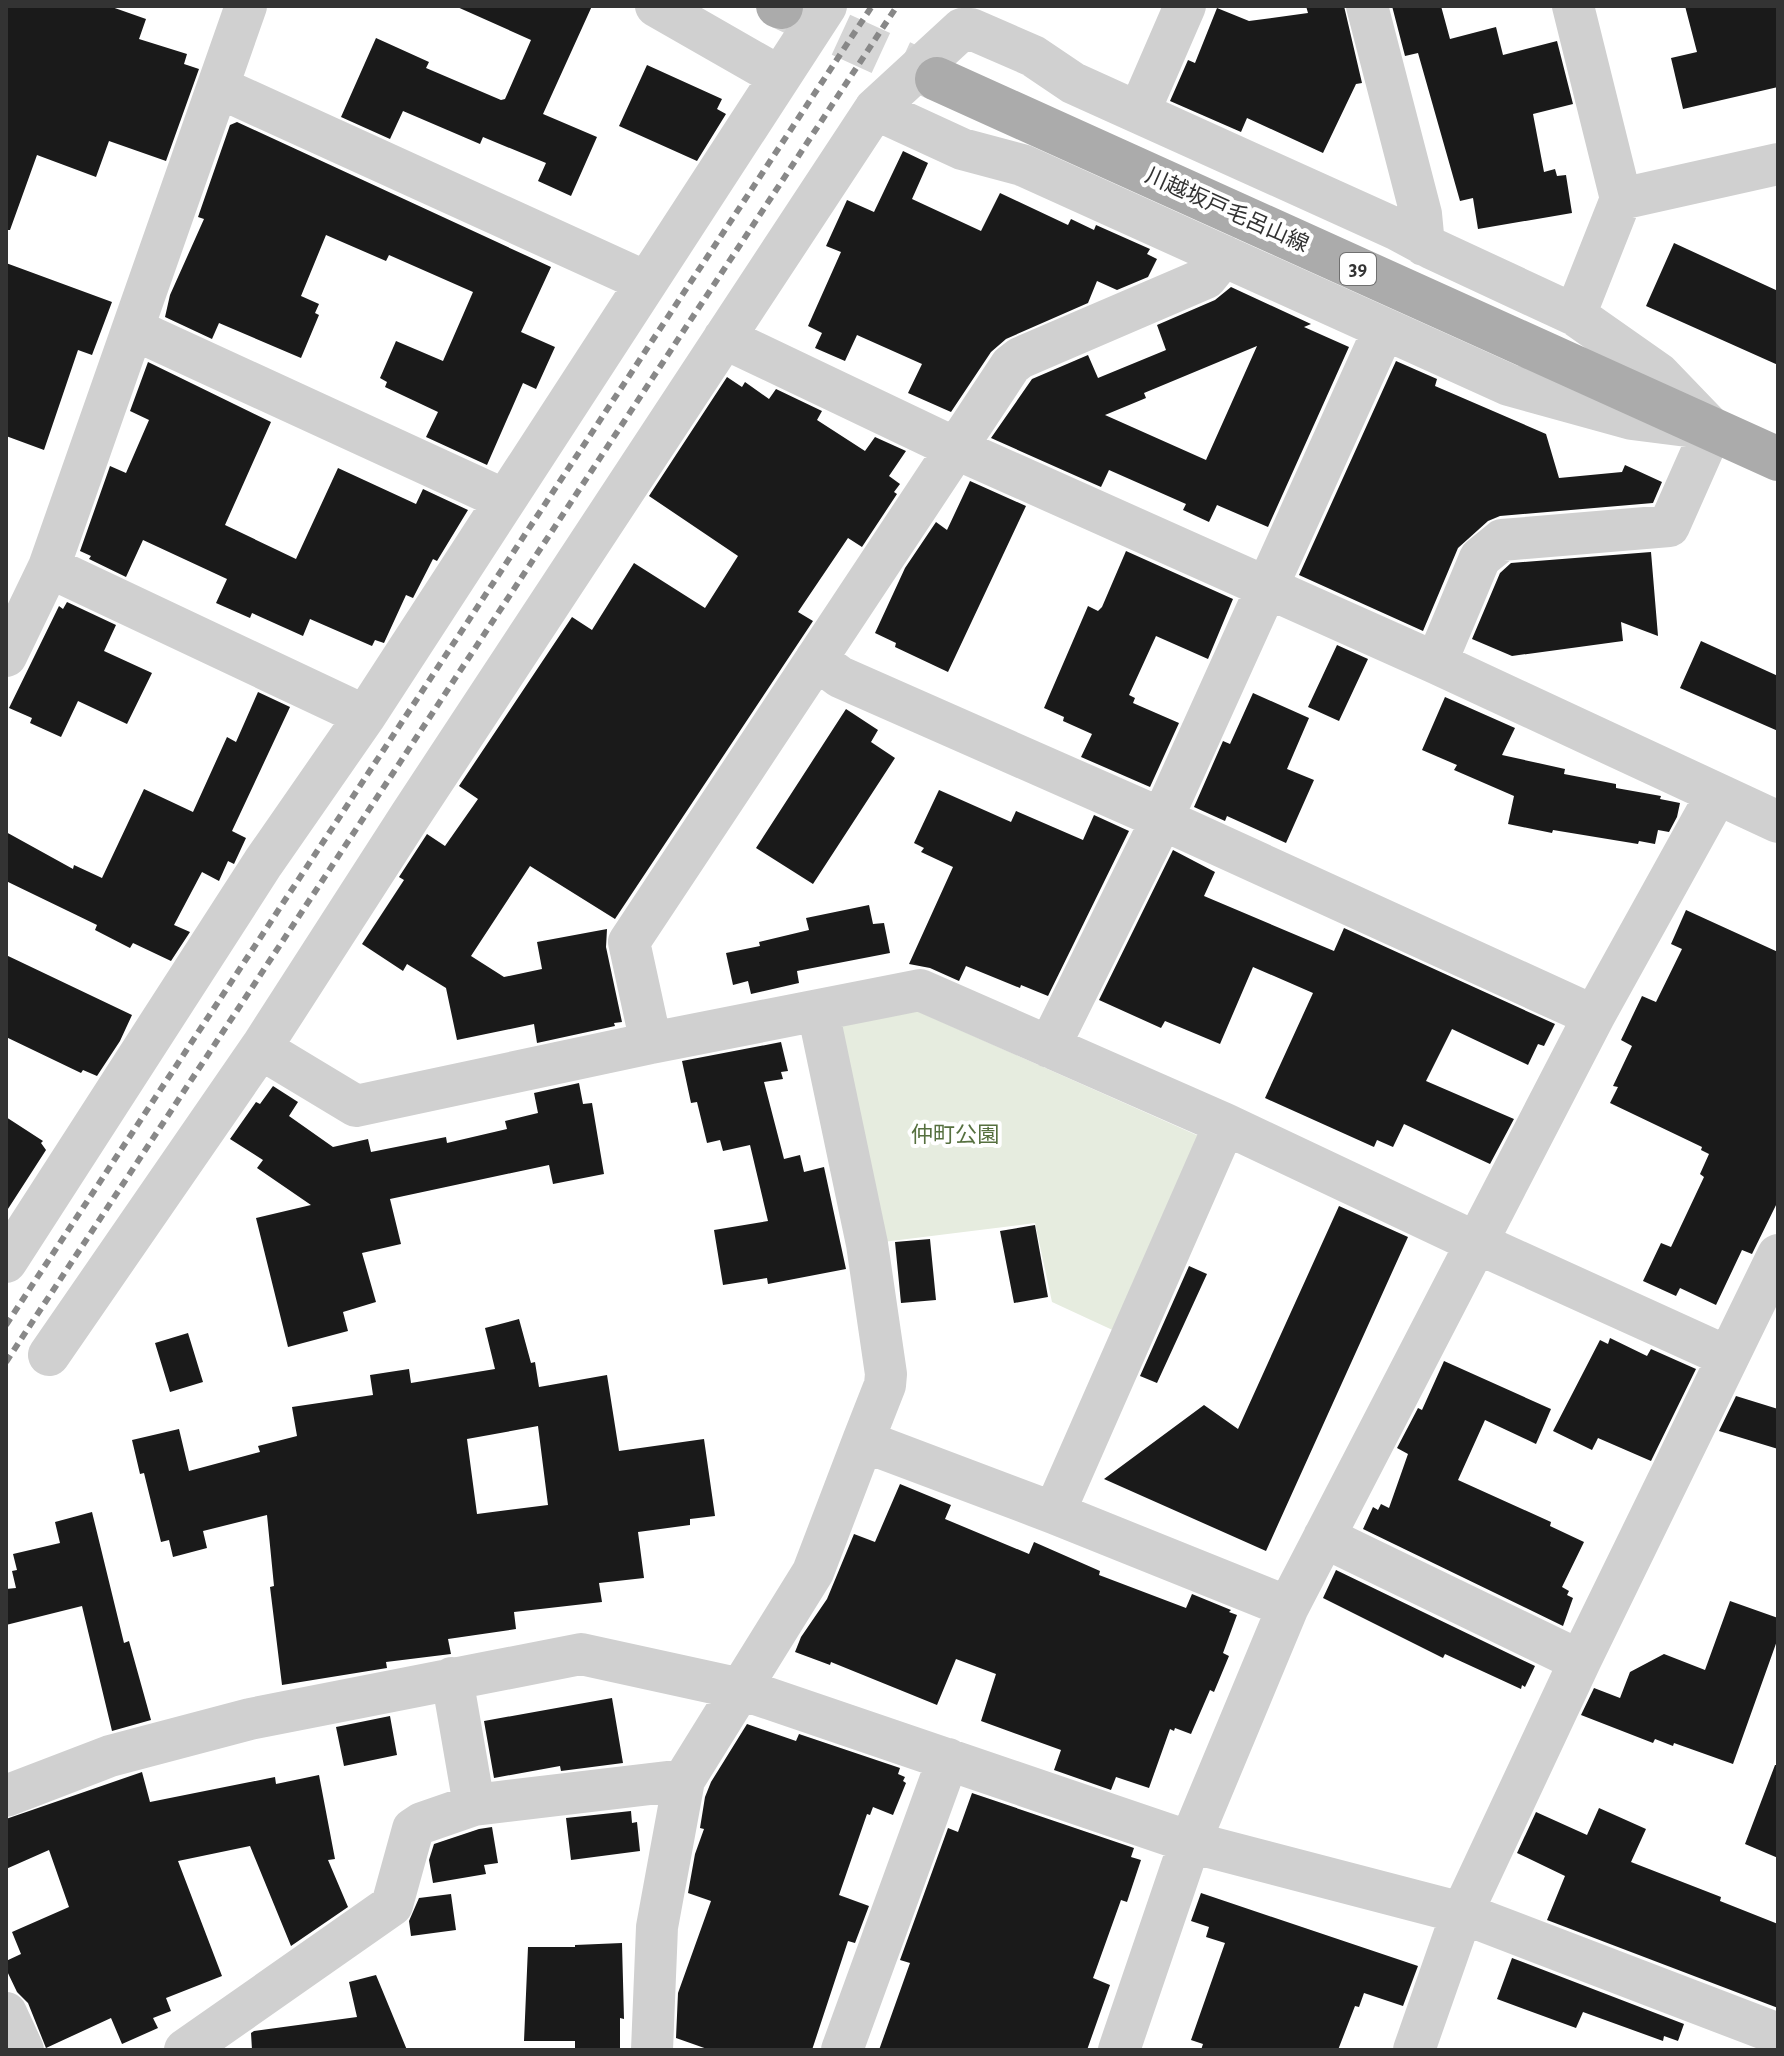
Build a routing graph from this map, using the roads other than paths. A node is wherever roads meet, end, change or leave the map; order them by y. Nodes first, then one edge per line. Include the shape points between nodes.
1 (246, 6) edge
2 (656, 6) edge
3 (826, 6) edge
4 (1185, 6) edge
5 (1367, 6) edge
6 (1573, 6) edge
7 (978, 18) edge
8 (780, 77) junction
9 (937, 79) tunnel mouth
10 (218, 87) junction
11 (875, 109) junction
12 (1139, 112) junction
13 (1778, 164) edge
14 (1621, 199) junction
15 (1424, 245) junction
16 (1224, 256) junction
17 (646, 282) junction
18 (1575, 315) junction
19 (133, 329) junction
20 (1384, 329) junction
21 (724, 338) junction
22 (1712, 429) junction
23 (957, 449) junction
24 (1778, 459) edge
25 (505, 500) junction
26 (49, 567) junction
27 (1266, 589) junction
28 (6, 656) edge
29 (816, 659) junction
30 (1436, 663) junction
31 (365, 716) junction
32 (1717, 794) junction
33 (1162, 819) junction
34 (1778, 822) edge
35 (818, 1011) junction
36 (1594, 1016) junction
37 (651, 1043) junction
38 (262, 1046) junction
39 (1049, 1047) junction
40 (1225, 1124) junction
41 (1477, 1243) junction
42 (1778, 1255) edge
43 (6, 1262) edge
44 (49, 1355) dead end
45 (1728, 1357) junction
46 (863, 1441) junction
47 (1054, 1513) junction
48 (1324, 1537) junction
49 (1288, 1607) junction
50 (1580, 1661) junction
51 (452, 1678) junction
52 (741, 1689) junction
53 (948, 1759) junction
54 (684, 1780) junction
55 (6, 1796) edge
56 (474, 1805) junction
57 (1190, 1842) junction
58 (1462, 1913) junction
59 (6, 2013) edge
60 (1778, 2034) edge
61 (23, 2050) edge
62 (185, 2050) edge
63 (652, 2050) edge
64 (842, 2050) edge
65 (1119, 2050) edge
66 (1414, 2050) edge

1 - 10 street
2 - 8 street
3 - 8 street
4 - 12 street
5 - 15 street via 1421,214
6 - 14 street
7 - 11 street
7 - 12 street via 1073,83
8 - 17 street
9 - 22 main road, 川越坂戸毛呂山線 / 39
10 - 17 street
10 - 19 street
11 - 16 street via 962,149 1022,165
11 - 21 street
12 - 15 street
13 - 14 street
14 - 18 street
15 - 18 street
16 - 20 street
16 - 23 street via 1206,278 1020,358
17 - 25 street
18 - 22 street via 1659,374
19 - 25 street
19 - 26 street
20 - 22 street via 1509,385 1632,419
20 - 27 street
21 - 23 street
21 - 38 street
22 - 24 main road, 川越坂戸毛呂山線 / 39
22 - 30 street via 1669,526 1502,540 1480,558
23 - 27 street
23 - 29 street
25 - 31 street
26 - 28 street
26 - 31 street
27 - 30 street
27 - 33 street
29 - 33 street via 840,677
29 - 37 street via 629,942
30 - 32 street
31 - 43 street via 263,863
32 - 34 street
32 - 36 street
33 - 36 street
33 - 39 street
35 - 37 street
35 - 39 street via 920,990
35 - 46 street via 867,1244 886,1374
36 - 41 street
37 - 38 street via 356,1106
38 - 44 street
39 - 40 street
40 - 41 street
40 - 47 street
41 - 45 street
41 - 48 street
42 - 45 street
45 - 50 street
46 - 47 street
46 - 52 street via 813,1572
47 - 49 street
48 - 49 street
48 - 50 street
49 - 57 street
50 - 58 street
51 - 52 street via 581,1654
51 - 55 street via 166,1741 110,1756
51 - 56 street
52 - 53 street
52 - 54 street
53 - 57 street
53 - 64 street
54 - 56 street
54 - 63 street via 657,1927
56 - 62 street via 413,1829 392,1905
57 - 58 street
57 - 65 street
58 - 60 street
58 - 66 street
59 - 61 street

